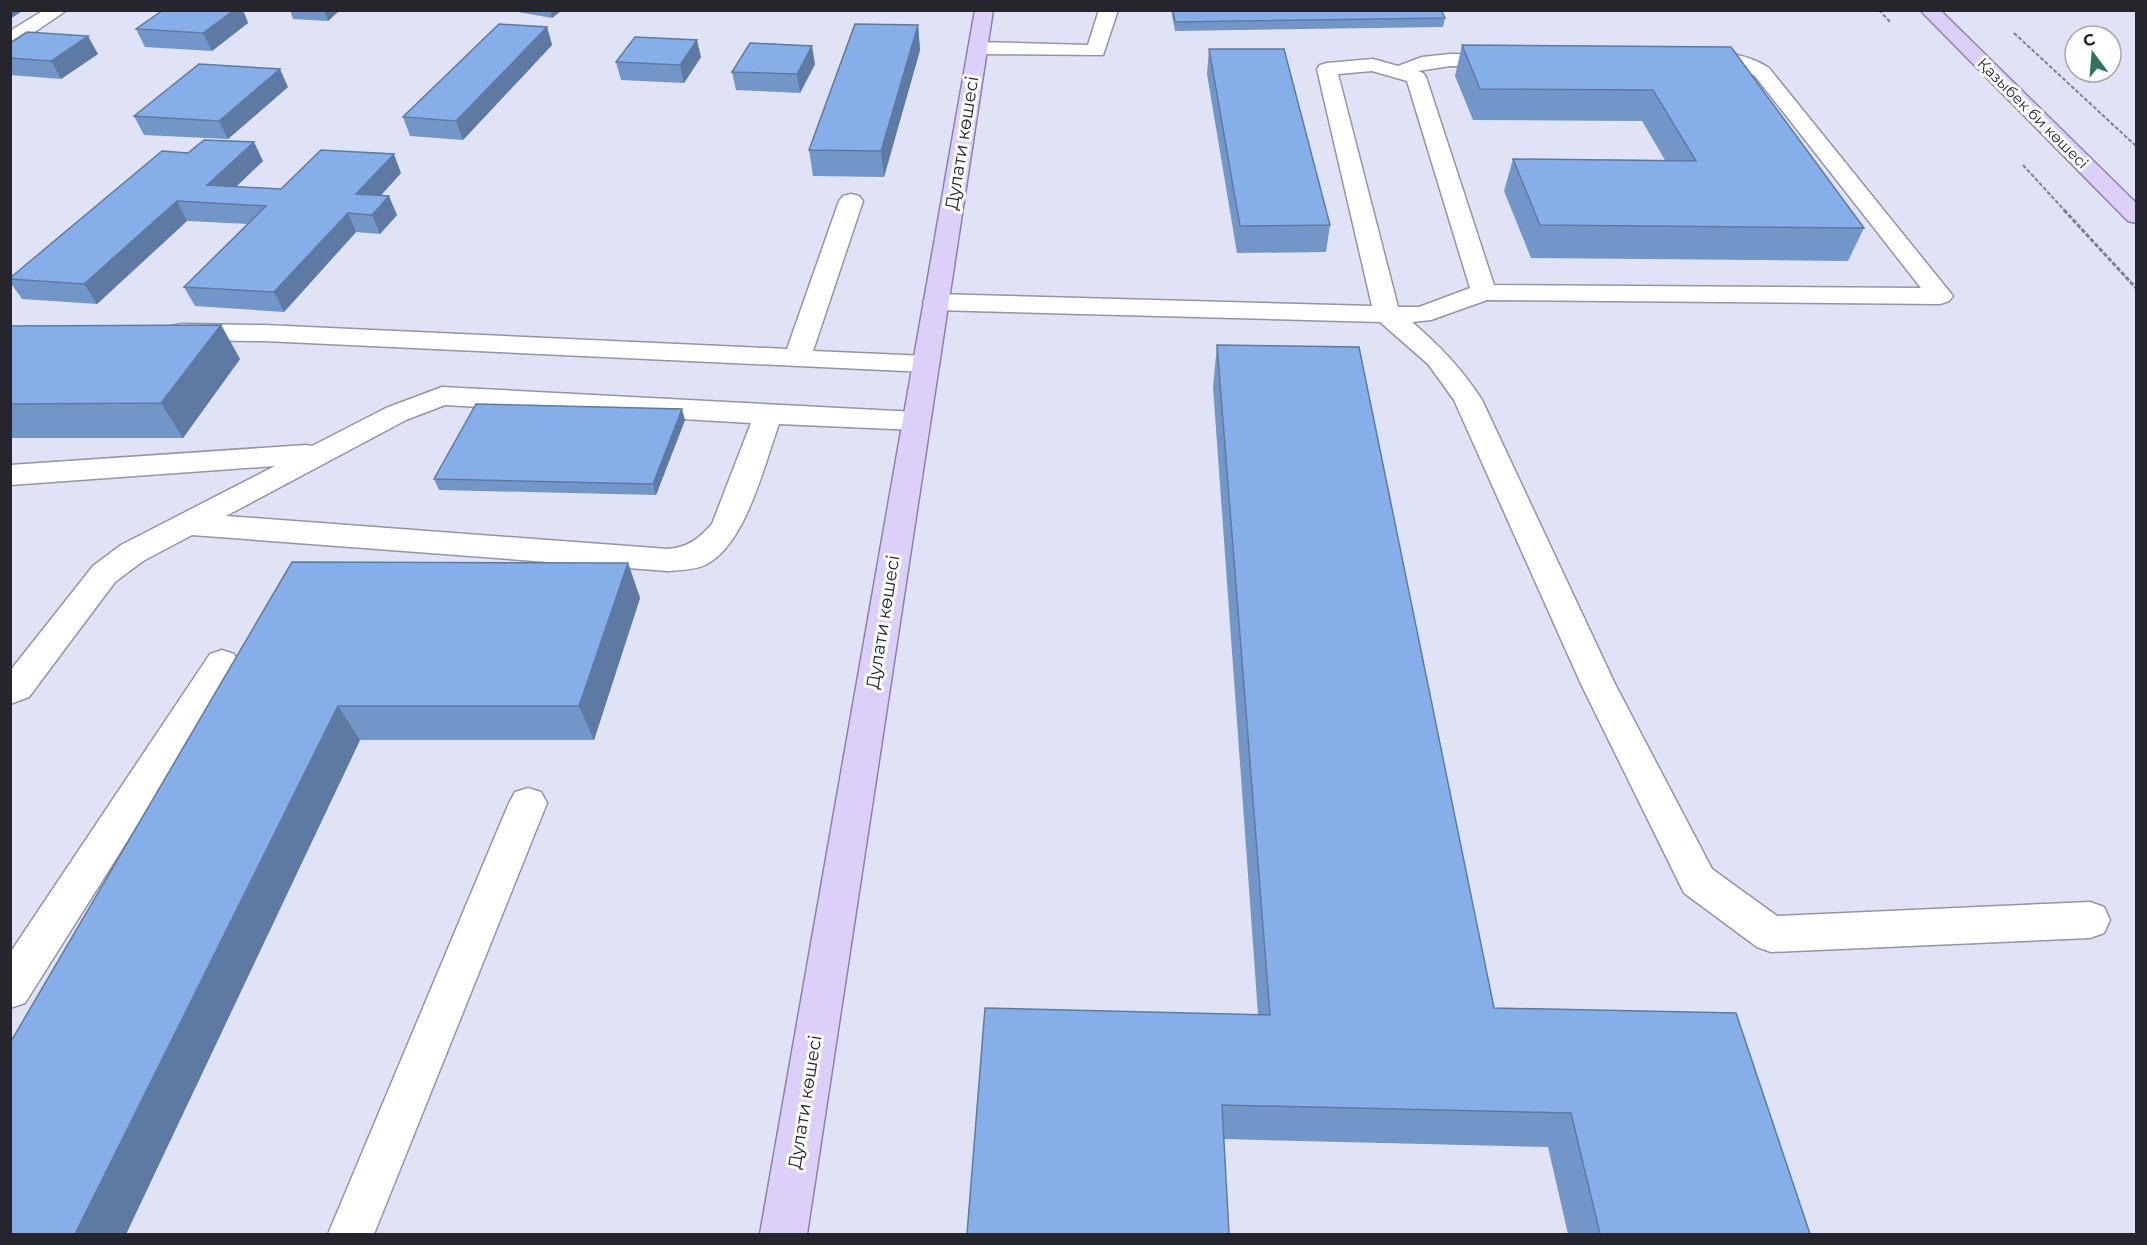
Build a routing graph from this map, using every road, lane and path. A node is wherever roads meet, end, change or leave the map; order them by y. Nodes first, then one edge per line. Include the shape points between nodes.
1 (58, 10) edge
2 (984, 10) edge
3 (1109, 10) edge
4 (1929, 10) edge
5 (2007, 27) dead end
6 (10, 40) edge
7 (978, 48) junction
8 (1681, 60) edge
9 (1527, 61) edge
10 (1400, 73) junction
11 (2136, 146) edge
12 (851, 201) dead end
13 (2136, 216) edge
14 (1484, 292) junction
15 (936, 302) junction
16 (1388, 314) junction
17 (158, 332) edge
18 (797, 358) junction
19 (926, 364) junction
20 (768, 416) junction
21 (916, 421) junction
22 (320, 453) junction
23 (10, 475) edge
24 (187, 524) junction
25 (222, 663) dead end
26 (10, 691) edge
27 (528, 803) dead end
28 (2090, 920) dead end
29 (10, 990) edge
30 (351, 1234) edge
31 (783, 1234) edge

1 - 6 lane
2 - 7 main road, Дулати көшесі
3 - 7 lane via 1096,51
4 - 13 main road, Қазыбек би көшесі
5 - 11 path
7 - 15 main road, Дулати көшесі
8 - 14 lane via 1740,60 1762,72 1940,296
9 - 10 lane via 1432,61 1415,64
10 - 14 lane via 1416,77
10 - 16 lane via 1373,65 1327,69
12 - 18 lane
14 - 16 lane via 1422,315
15 - 16 lane
15 - 19 main road, Дулати көшесі
16 - 28 lane via 1437,358 1468,400 1598,684 1698,881 1771,934
17 - 18 lane via 276,333
18 - 19 lane
19 - 21 main road, Дулати көшесі
20 - 21 lane
20 - 22 lane via 442,396 396,414
20 - 24 lane via 726,528 694,557 668,560
21 - 31 main road, Дулати көшесі
22 - 23 lane
22 - 24 lane
24 - 26 lane via 132,553 104,574 17,688
25 - 29 lane
27 - 30 lane

